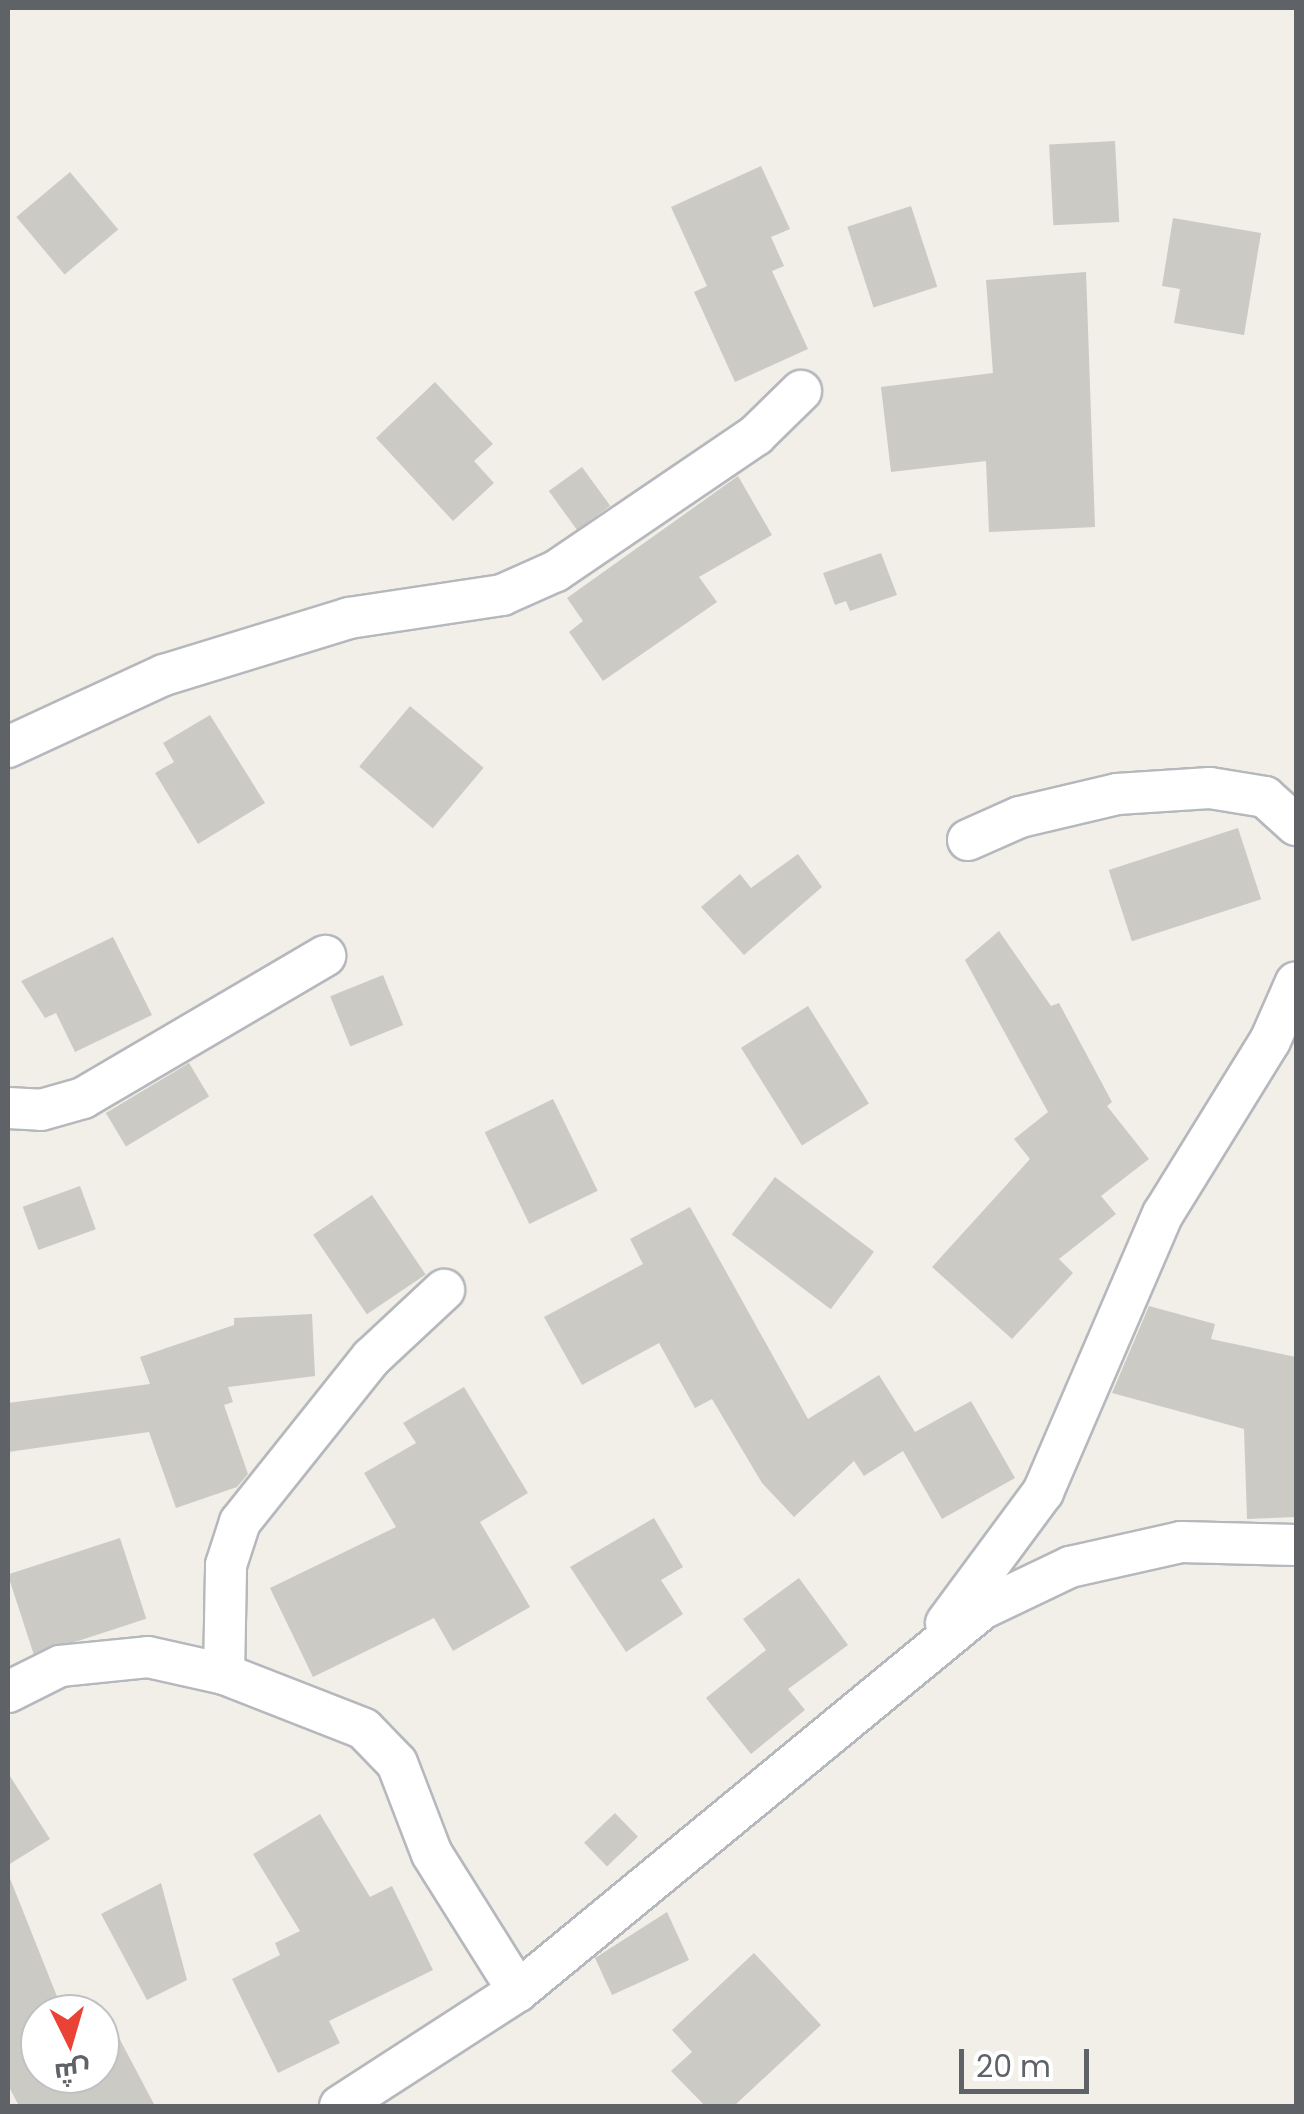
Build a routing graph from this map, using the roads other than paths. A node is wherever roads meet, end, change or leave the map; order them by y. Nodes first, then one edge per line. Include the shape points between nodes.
1 (801, 391) dead end
2 (8, 747) edge
3 (1296, 825) edge
4 (968, 840) dead end
5 (325, 956) dead end
6 (1296, 982) edge
7 (8, 1108) edge
8 (444, 1290) dead end
9 (1296, 1544) edge
10 (923, 1654) junction
11 (224, 1674) junction
12 (8, 1692) edge
13 (518, 1991) junction
14 (340, 2106) edge

1 - 2 street via 756,434 556,571 502,595 349,618 164,675
3 - 4 street via 1265,797 1210,788 1117,794 1020,817
5 - 7 street via 83,1098 41,1110
6 - 10 street via 1270,1041 1164,1214 1043,1492
8 - 11 street via 370,1358 240,1522 226,1565
9 - 10 street via 1182,1542 1070,1568 982,1610
10 - 13 street
11 - 12 street via 148,1657 60,1666
11 - 13 street via 364,1729 397,1763 432,1854
13 - 14 street

